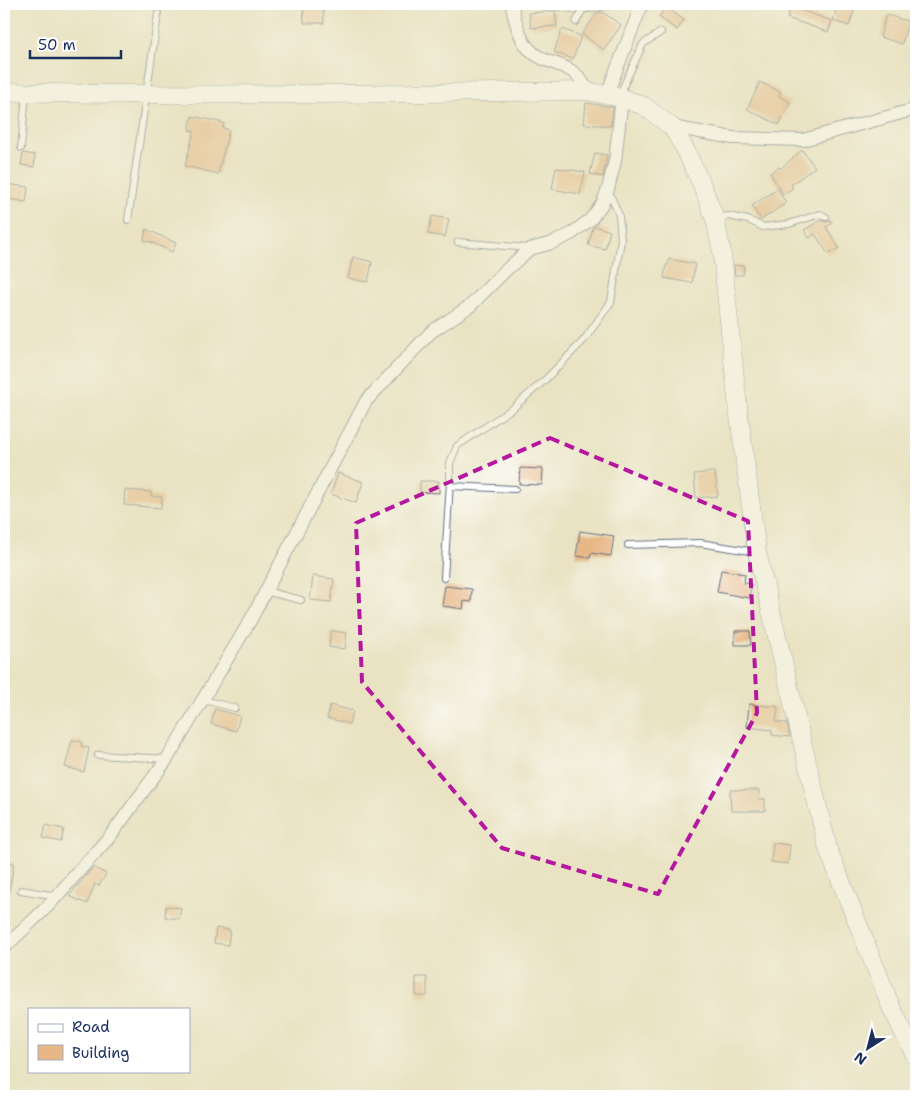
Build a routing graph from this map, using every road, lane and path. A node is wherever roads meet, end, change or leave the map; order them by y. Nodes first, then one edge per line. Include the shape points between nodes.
1 (512, 4) edge
2 (615, 4) edge
3 (642, 4) edge
4 (559, 7) dead end
5 (583, 9) junction
6 (158, 14) dead end
7 (576, 22) dead end
8 (661, 32) dead end
9 (587, 91) junction
10 (4, 92) edge
11 (26, 93) junction
12 (146, 95) junction
13 (614, 96) junction
14 (916, 109) edge
15 (672, 126) junction
16 (21, 148) dead end
17 (608, 189) junction
18 (826, 217) dead end
19 (715, 219) junction
20 (128, 220) dead end
21 (458, 242) dead end
22 (530, 249) junction
23 (450, 486) junction
24 (515, 489) dead end
25 (628, 545) dead end
26 (757, 552) junction
27 (444, 578) dead end
28 (265, 591) junction
29 (301, 600) dead end
30 (204, 700) junction
31 (235, 708) dead end
32 (98, 755) dead end
33 (167, 760) junction
34 (20, 890) dead end
35 (56, 896) junction
36 (4, 948) edge
37 (916, 1057) edge

1 - 9 street via 528,48 572,70 583,80
2 - 5 lane
3 - 13 street
4 - 5 lane
5 - 7 lane
6 - 12 lane
8 - 13 lane via 643,44 623,87
9 - 12 street
9 - 13 street
10 - 11 street
11 - 12 street
11 - 16 lane
12 - 20 lane
13 - 15 street via 644,106
13 - 17 street via 615,161
14 - 15 street via 803,140 733,138
15 - 19 street
17 - 22 street via 591,219 571,234
17 - 23 lane via 619,216 621,240 611,302 584,340 546,379 512,408 457,446 450,463
18 - 19 lane via 820,214 789,224 763,226 728,216
19 - 26 street via 722,253
21 - 22 lane
22 - 28 street via 470,306 432,332 366,401
23 - 24 lane
23 - 27 lane
25 - 26 lane via 700,543
26 - 37 street via 828,849 892,1009
28 - 29 lane
28 - 30 street
30 - 31 lane
30 - 33 street
32 - 33 lane
33 - 35 street via 111,835
34 - 35 lane
35 - 36 street

